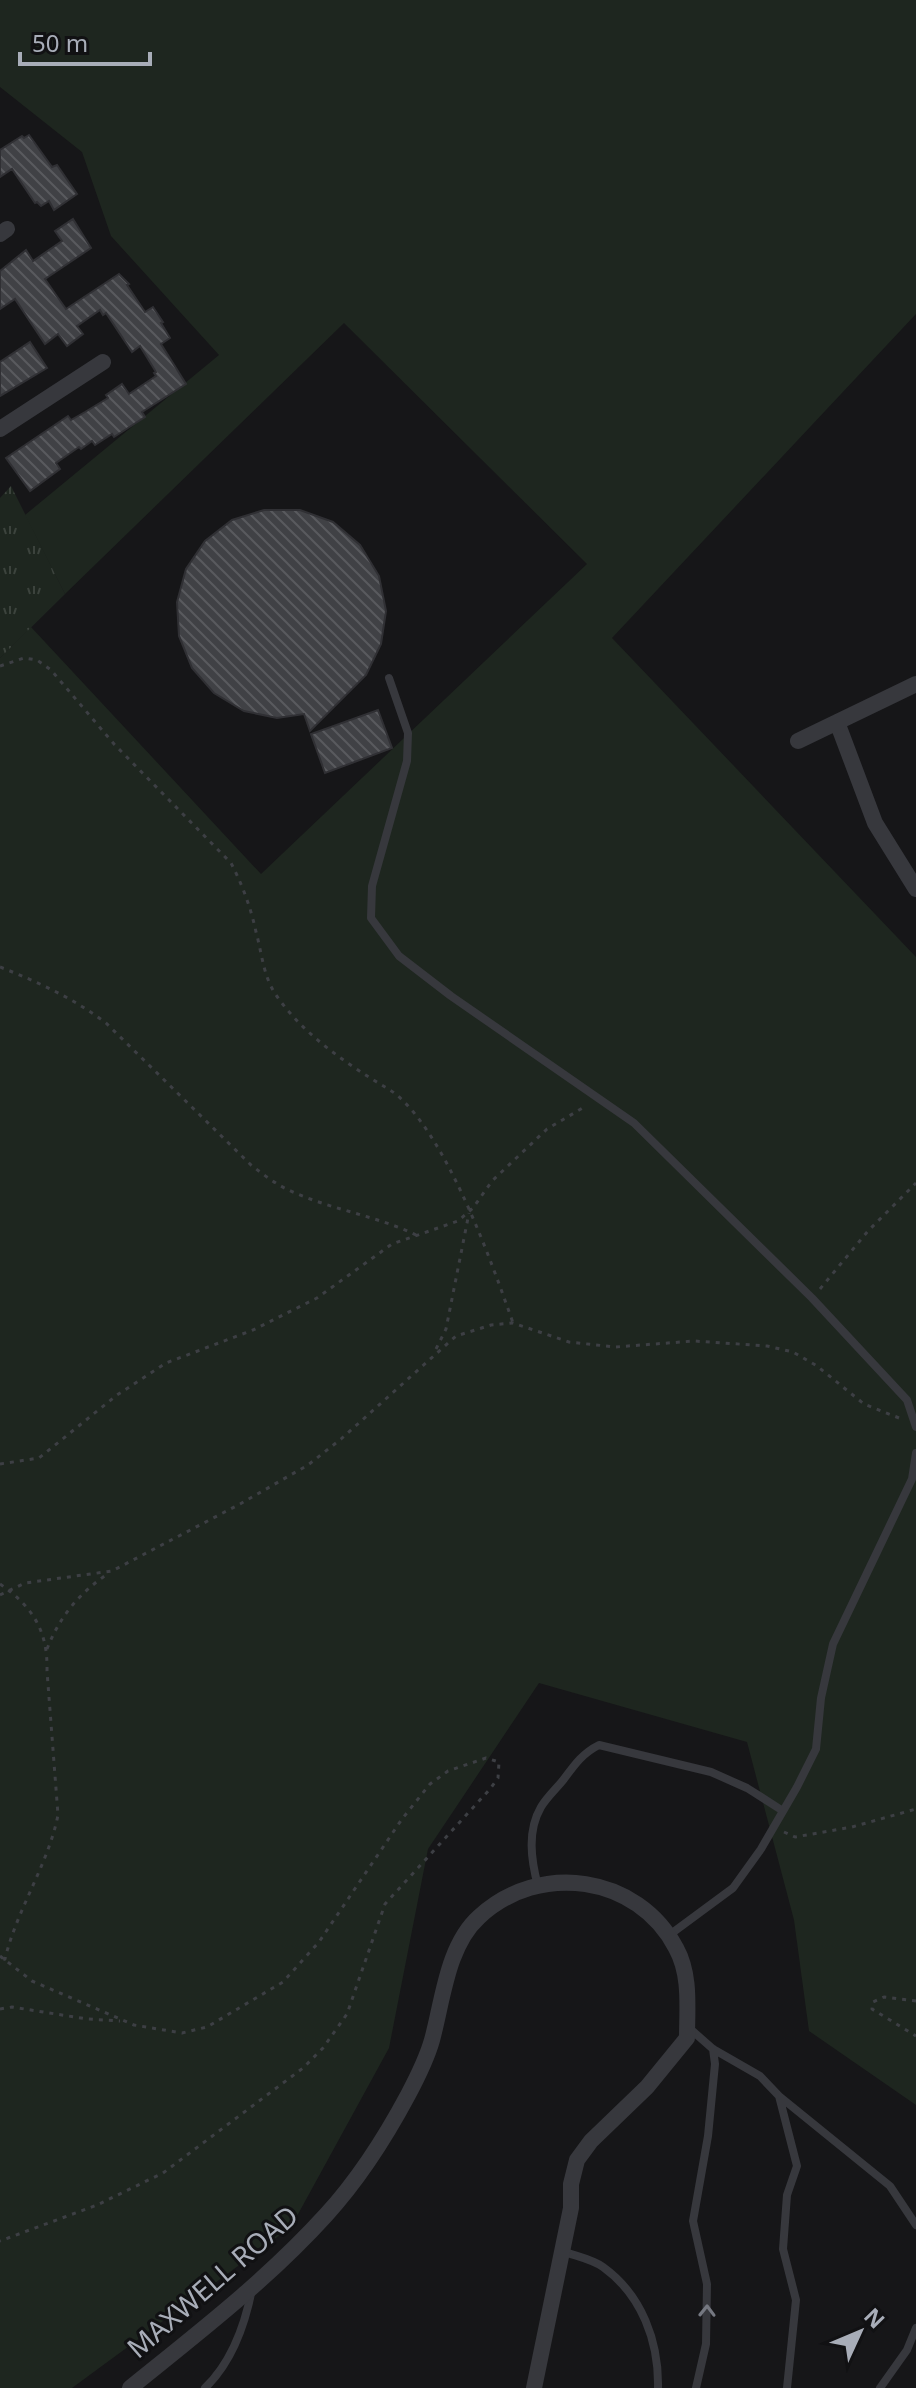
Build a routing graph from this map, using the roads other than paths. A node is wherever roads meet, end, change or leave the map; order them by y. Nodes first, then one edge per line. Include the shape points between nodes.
1 (103, 362) dead end
2 (0, 429) edge
3 (389, 678) dead end
4 (916, 684) edge
5 (837, 722) junction
6 (798, 741) dead end
7 (916, 889) edge
8 (915, 1423) edge
9 (916, 1453) edge
10 (783, 1811) junction
11 (538, 1886) junction
12 (668, 1936) junction
13 (687, 2026) junction
14 (713, 2049) junction
15 (779, 2096) junction
16 (916, 2225) edge
17 (561, 2251) junction
18 (252, 2289) junction
19 (916, 2328) edge
20 (130, 2388) edge
21 (205, 2388) edge
22 (534, 2388) edge
23 (658, 2388) edge
24 (696, 2388) edge
25 (787, 2388) edge
26 (880, 2388) edge

1 - 2 street
3 - 8 lane via 408,733 407,761 372,886 371,918 399,956 634,1123 812,1298 907,1400
4 - 5 street
5 - 6 street
5 - 7 street via 875,823
9 - 10 lane via 912,1479 833,1644 816,1749
10 - 11 lane via 711,1772 599,1745 585,1752 534,1822 531,1842
10 - 12 lane via 733,1888
11 - 12 street, MAXWELL ROAD via 598,1885 638,1904
11 - 18 street, MAXWELL ROAD via 483,1913 468,1927 453,1960 431,2044 364,2168 326,2215
12 - 13 street, MAXWELL ROAD via 686,1974
13 - 14 lane
13 - 17 street, MAXWELL ROAD via 687,2038 647,2087 577,2160
14 - 15 lane via 760,2076
24 -> 14 lane via 706,2344 707,2284 693,2221 708,2136
15 - 16 lane via 890,2186
15 - 25 lane via 797,2166 787,2195 783,2249 796,2300
17 - 22 street, MAXWELL ROAD
17 - 23 lane via 602,2266 629,2293 649,2325 659,2361
18 - 20 street, MAXWELL ROAD
18 - 21 lane via 228,2360
19 - 26 lane

